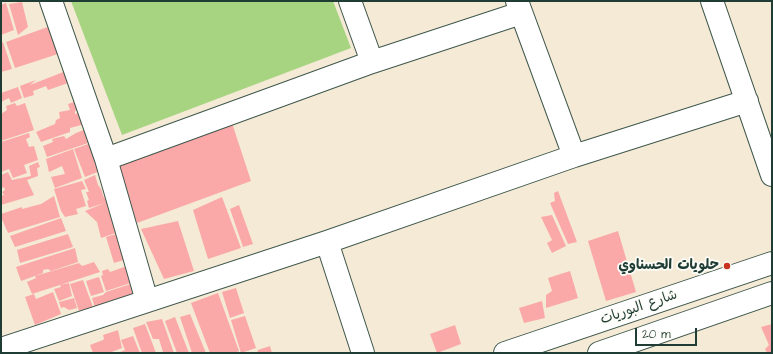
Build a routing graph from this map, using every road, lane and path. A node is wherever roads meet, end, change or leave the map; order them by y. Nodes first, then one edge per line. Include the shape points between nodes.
1 (51, 1) edge
2 (350, 1) edge
3 (712, 1) edge
4 (519, 7) edge
5 (372, 62) junction
6 (747, 101) junction
7 (574, 156) junction
8 (106, 159) junction
9 (772, 175) edge
10 (328, 242) junction
11 (772, 263) edge
12 (772, 293) edge
13 (147, 301) junction
14 (2, 346) edge
15 (364, 353) edge
16 (505, 353) edge
17 (599, 353) edge

1 - 8 street
2 - 5 street
3 - 6 street
4 - 5 street
4 - 7 street
5 - 8 street
6 - 7 street
6 - 9 street
7 - 10 street
8 - 13 street
10 - 13 street
10 - 15 street
11 - 16 street, شارع البوريات
12 - 17 street, شارع البوريات
13 - 14 street

